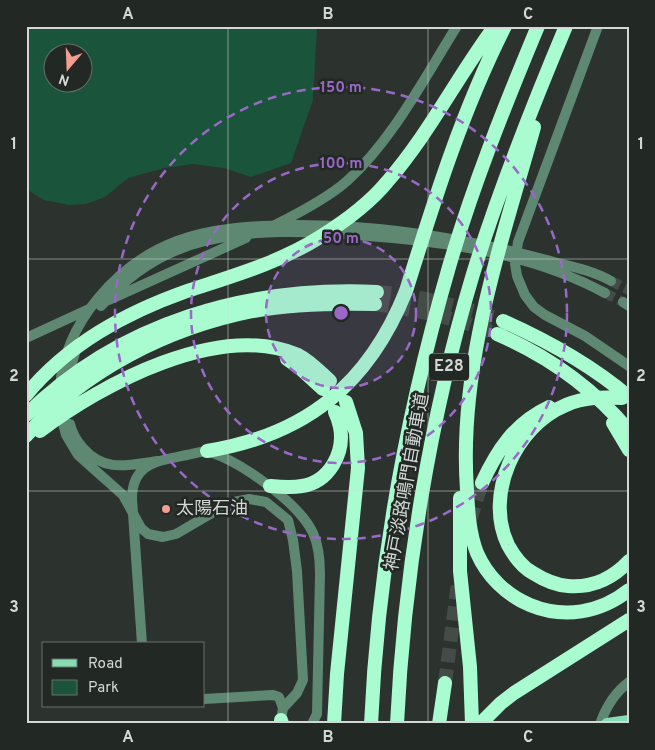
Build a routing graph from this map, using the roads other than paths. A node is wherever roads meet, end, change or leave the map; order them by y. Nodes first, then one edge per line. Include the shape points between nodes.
1 (457, 26) edge
2 (495, 26) edge
3 (506, 26) edge
4 (538, 26) edge
5 (566, 26) edge
6 (598, 26) edge
7 (549, 66) junction
8 (553, 265) junction
9 (611, 281) tunnel mouth
10 (605, 293) tunnel mouth
11 (26, 338) edge
12 (629, 366) edge
13 (326, 385) dead end
14 (584, 385) junction
15 (26, 395) edge
16 (627, 398) edge
17 (26, 415) edge
18 (533, 422) junction
19 (629, 431) edge
20 (26, 436) edge
21 (465, 441) junction
22 (26, 442) edge
23 (78, 448) junction
24 (629, 450) edge
25 (207, 452) junction
26 (158, 461) junction
27 (482, 483) tunnel mouth
28 (270, 486) junction
29 (134, 516) junction
30 (629, 560) edge
31 (629, 590) edge
32 (629, 620) edge
33 (142, 642) edge
34 (629, 682) edge
35 (444, 683) tunnel mouth
36 (205, 699) edge
37 (283, 719) edge
38 (629, 721) edge
39 (312, 724) edge
40 (334, 724) edge
41 (371, 724) edge
42 (397, 724) edge
43 (439, 724) edge
44 (472, 724) edge
45 (480, 724) edge
46 (600, 724) edge
47 (607, 724) edge

1 - 11 street via 389,132 368,160 345,182 284,220
2 - 15 highway via 406,160 386,184 345,221 280,258 158,302 108,326 60,361
3 - 25 highway via 454,145 397,314 370,360 334,396 289,426 250,442
4 - 41 highway, 神戸淡路鳴門自動車道 / E28 via 473,195 449,265 429,340 388,548
5 - 7 highway, 神戸淡路鳴門自動車道 / E28
6 - 12 street via 518,242 515,264 525,295 534,308
7 - 21 highway via 478,339
7 - 42 highway, 神戸淡路鳴門自動車道 / E28 via 492,219 454,345 413,555 403,630
8 - 9 street via 590,271
8 - 10 street
8 - 23 street via 453,246 344,234 240,235 204,241 176,251 122,283 95,312 83,332 69,371 66,392 66,413
13 - 22 highway via 312,364 284,350 254,345 204,350 116,383 76,405
14 - 16 highway via 500,327 542,340 582,362
14 - 19 highway
14 - 24 highway
16 - 18 highway via 579,401
17 - 20 highway via 84,367 135,338 192,315 280,295 343,290 376,298 253,311 195,327 141,349 92,377 71,392
18 - 27 highway via 506,440
18 - 30 highway via 510,464 500,493 500,522 510,550 528,570 551,583 564,586 577,587 601,581
21 - 31 highway via 473,541 483,564 500,586 530,605 566,613 596,608
21 - 44 highway via 460,496 460,570 472,691
23 - 26 street via 101,463 122,466
23 - 29 street via 88,466 123,495
25 - 26 street
25 - 28 street via 230,461
26 - 29 street via 134,480
28 - 39 street via 304,519 319,552 317,714
28 - 40 highway via 304,486 327,475 340,447 340,407 356,433 358,468
29 - 33 street
29 - 37 street via 148,534 163,537 176,534 229,503 249,499 266,502 288,520 297,571 303,680
32 - 45 highway via 514,693
34 - 46 street via 613,698
35 - 43 highway
36 - 37 street via 273,695 279,697
38 - 47 main road

